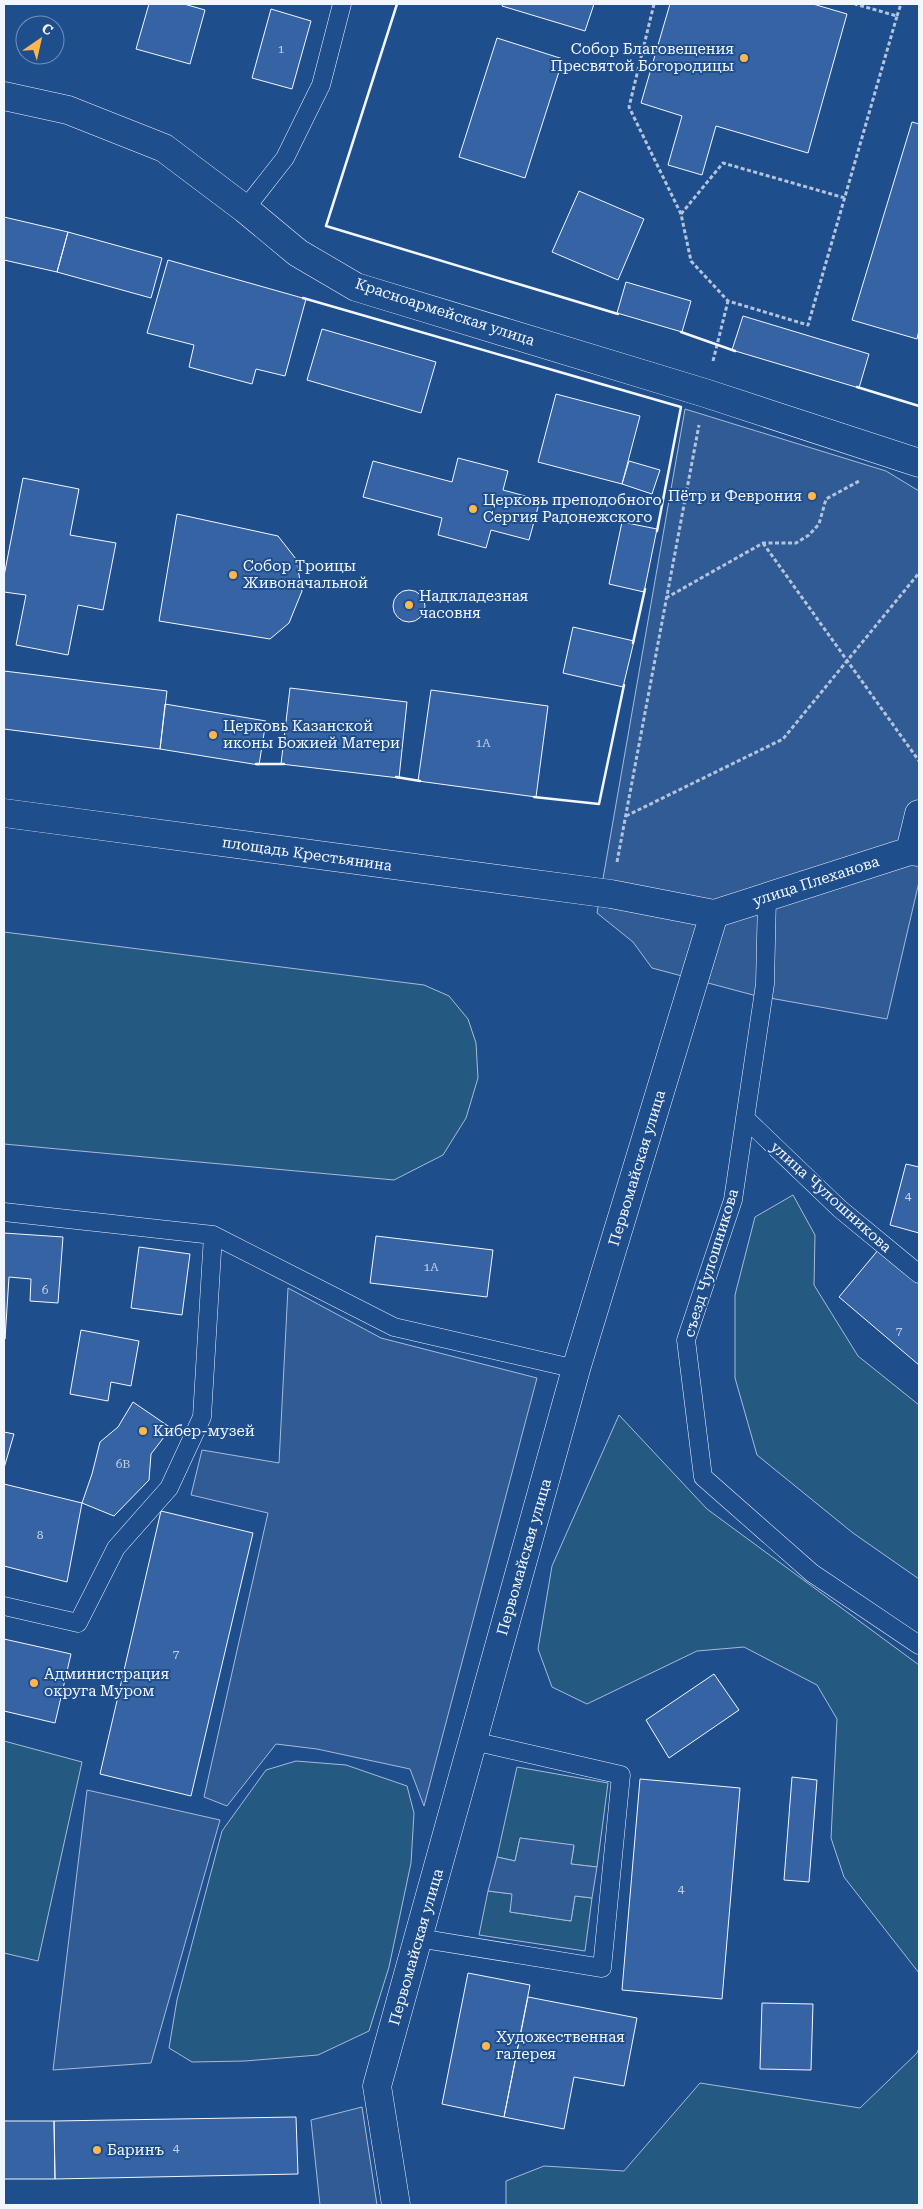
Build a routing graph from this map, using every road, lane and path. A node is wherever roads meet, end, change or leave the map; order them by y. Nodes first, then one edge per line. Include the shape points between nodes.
1 (342, 4) edge
2 (654, 4) edge
3 (855, 4) edge
4 (901, 4) edge
5 (897, 16) junction
6 (4, 96) edge
7 (845, 198) junction
8 (245, 209) junction
9 (681, 214) junction
10 (728, 301) junction
11 (705, 393) junction
12 (910, 461) edge
13 (763, 543) junction
14 (919, 573) edge
15 (665, 599) junction
16 (848, 661) junction
17 (919, 761) edge
18 (4, 813) edge
19 (919, 814) edge
20 (626, 816) junction
21 (914, 852) edge
22 (611, 894) junction
23 (767, 896) junction
24 (714, 914) junction
25 (745, 1118) junction
26 (4, 1212) edge
27 (213, 1235) junction
28 (919, 1274) edge
29 (576, 1369) junction
30 (4, 1606) edge
31 (919, 1645) edge
32 (473, 1741) junction
33 (418, 1938) junction
34 (396, 2205) edge

1 - 8 lane via 321,85 285,158
2 - 9 path via 629,107
3 - 5 path
4 - 5 path
5 - 7 path
6 - 8 street, Красноармейская улица via 68,110 164,148
7 - 9 path via 723,163
7 - 10 path via 808,325
8 - 11 street, Красноармейская улица via 298,253 356,286
9 - 10 path via 691,261
10 - 11 path
11 - 12 street, Красноармейская улица
11 - 15 path
12 - 13 path via 826,499 819,524 796,543
13 - 15 path
13 - 16 path
14 - 16 path
15 - 20 path
16 - 17 path
16 - 20 path via 783,739
18 - 22 street, площадь Крестьянина
19 - 21 street
20 - 22 path
21 - 23 street, улица Плеханова
22 - 24 street, площадь Крестьянина
23 - 24 street, улица Плеханова
23 - 25 lane, съезд Чулошникова via 765,984
24 - 29 street, Первомайская улица
25 - 28 lane, улица Чулошникова via 840,1209
25 - 31 lane, съезд Чулошникова via 733,1200 686,1340 703,1477 812,1573
26 - 27 lane
27 - 29 lane via 394,1327
27 - 30 lane via 202,1417 169,1488 116,1548 78,1623
29 - 32 street, Первомайская улица
32 - 33 street, Первомайская улица
32 - 33 lane via 621,1775 602,1968
33 - 34 street, Первомайская улица via 377,2086

